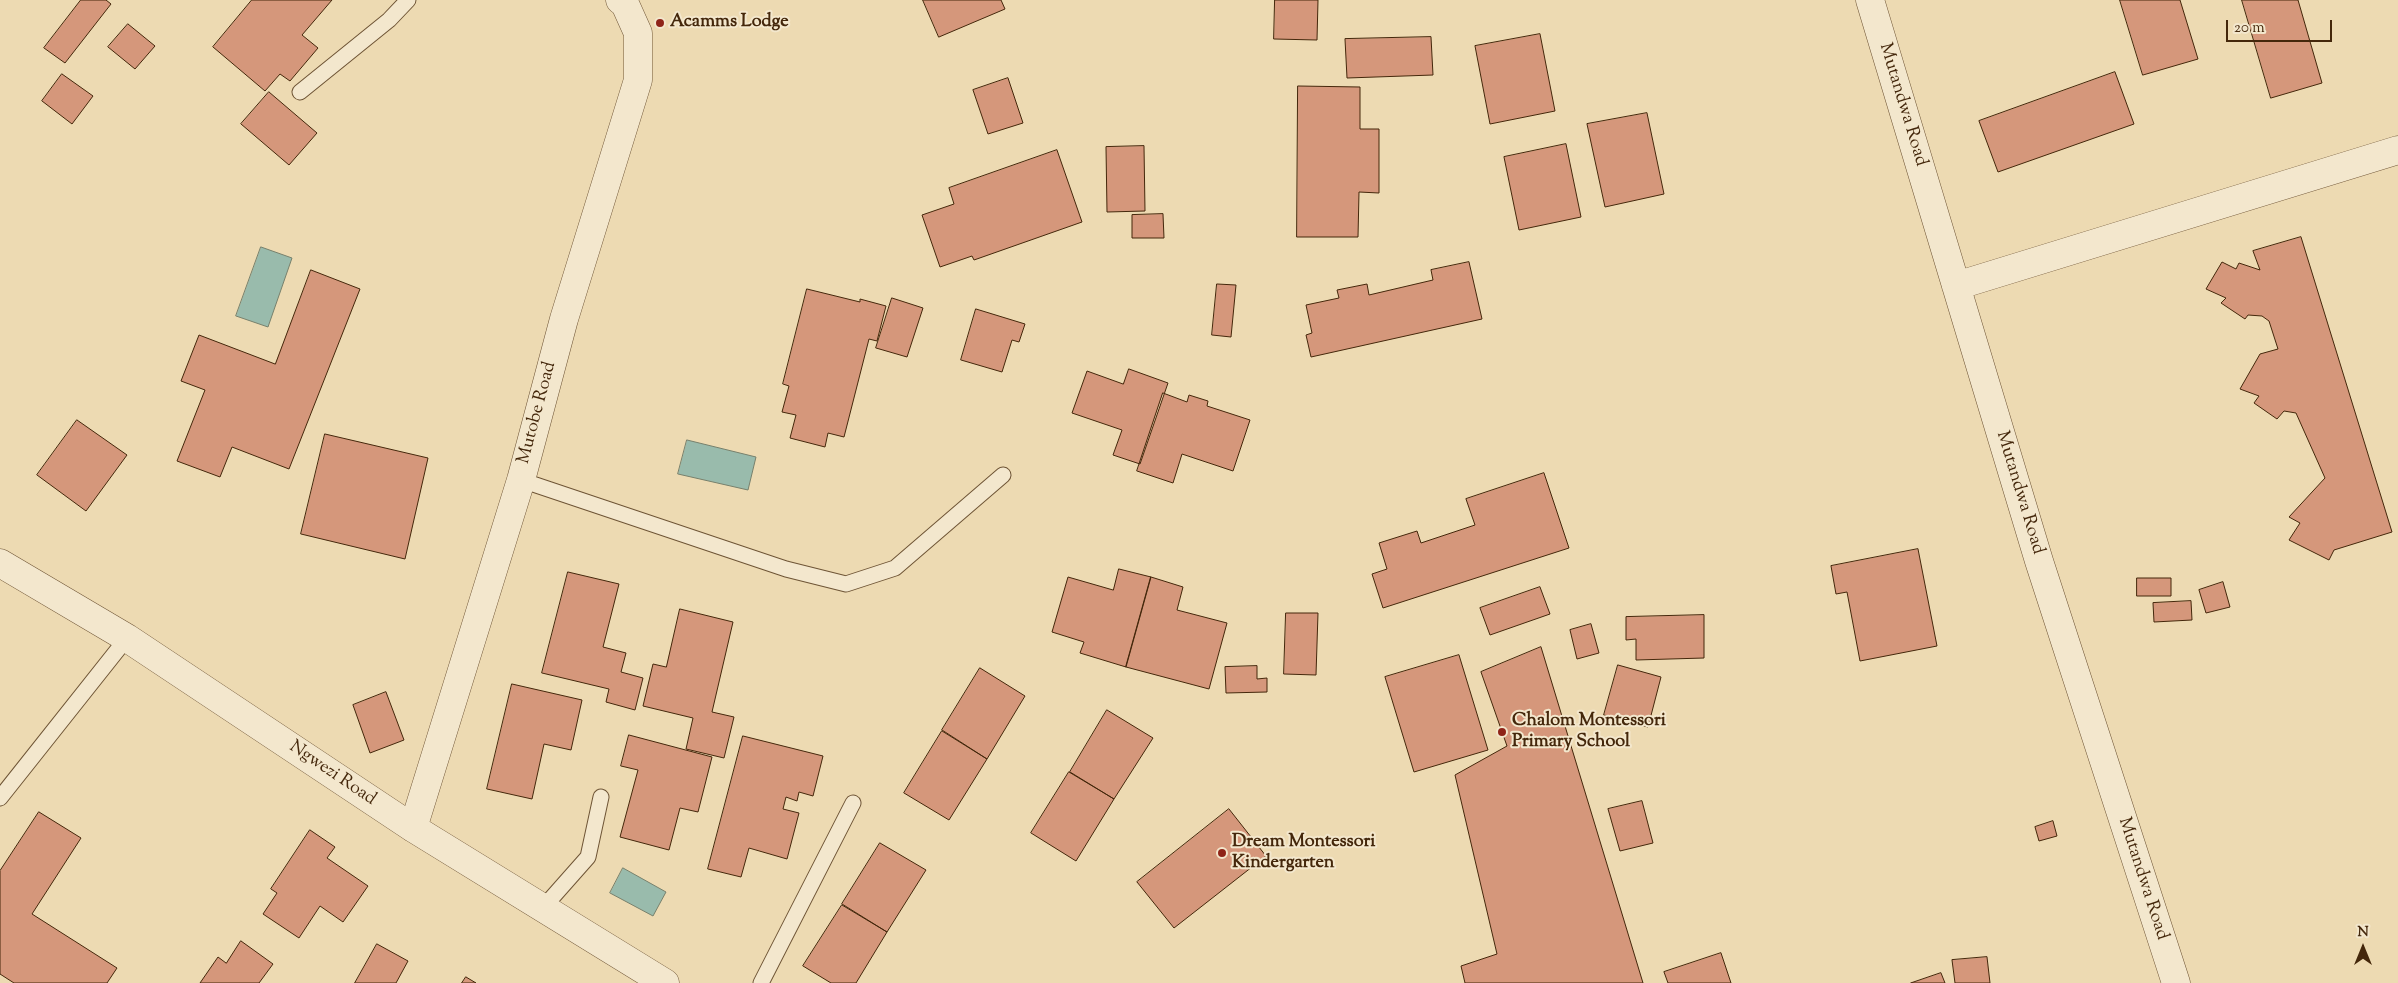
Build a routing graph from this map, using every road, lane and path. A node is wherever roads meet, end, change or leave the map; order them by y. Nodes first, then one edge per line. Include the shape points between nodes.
1 (408, 0) edge
2 (620, 0) edge
3 (1870, 0) edge
4 (300, 92) dead end
5 (2398, 150) edge
6 (1956, 286) junction
7 (1003, 475) dead end
8 (521, 480) junction
9 (0, 563) edge
10 (127, 638) junction
11 (601, 797) dead end
12 (0, 798) edge
13 (853, 803) dead end
14 (414, 828) junction
15 (542, 909) junction
16 (665, 983) edge
17 (761, 983) edge
18 (2176, 983) edge

1 - 4 lane via 389,20
2 - 8 street, Mutobe Road via 638,33 638,80 564,319
3 - 6 street, Mutandwa Road
5 - 6 street
6 - 18 street, Mutandwa Road via 2039,561
7 - 8 lane via 895,568 846,584 786,570
8 - 14 street, Mutobe Road
9 - 10 street, Ngwezi Road
10 - 12 lane
10 - 14 street, Ngwezi Road
11 - 15 lane via 588,857
13 - 17 lane
14 - 15 street, Ngwezi Road
15 - 16 street, Ngwezi Road

